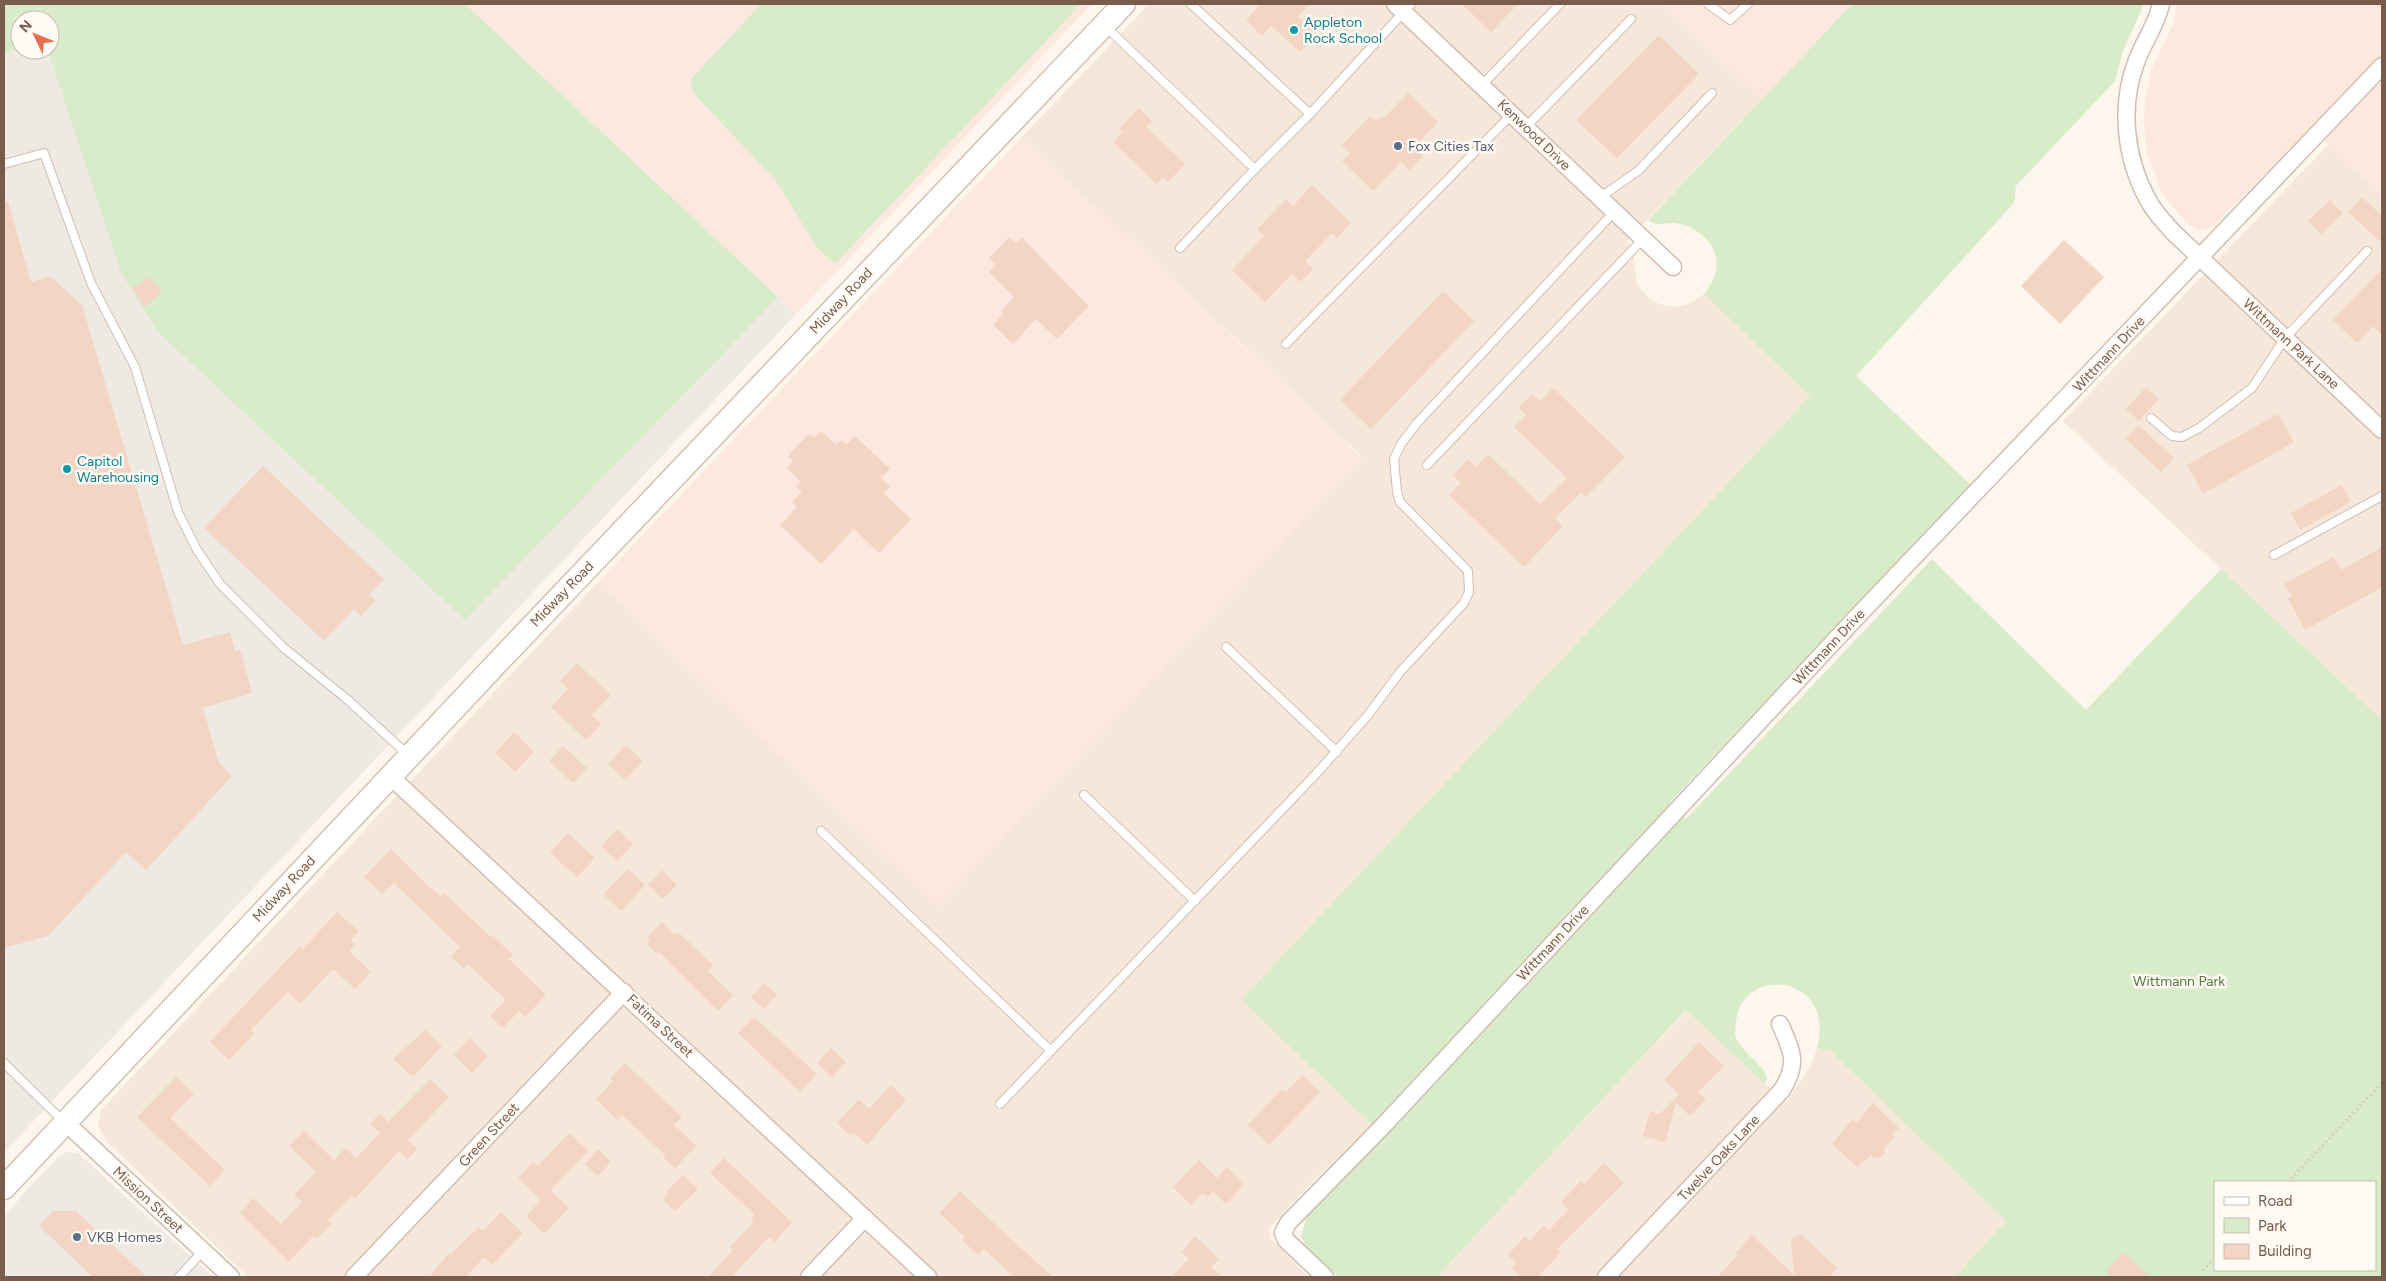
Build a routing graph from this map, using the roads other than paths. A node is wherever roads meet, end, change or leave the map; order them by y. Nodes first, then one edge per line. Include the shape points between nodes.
1 (1124, 4) edge
2 (1190, 4) edge
3 (1560, 4) edge
4 (1708, 4) edge
5 (1748, 4) edge
6 (2161, 4) edge
7 (1403, 6) edge
8 (1631, 19) dead end
9 (1104, 25) junction
10 (2382, 66) edge
11 (1482, 85) junction
12 (1712, 93) dead end
13 (1310, 114) junction
14 (1512, 114) junction
15 (1526, 127) junction
16 (4, 164) edge
17 (1255, 169) junction
18 (1599, 198) junction
19 (1614, 212) junction
20 (1642, 240) junction
21 (1180, 248) dead end
22 (2367, 251) dead end
23 (2200, 258) junction
24 (1673, 267) dead end
25 (2285, 338) junction
26 (1286, 344) dead end
27 (2150, 418) dead end
28 (2382, 430) edge
29 (1427, 466) dead end
30 (2382, 496) edge
31 (2274, 555) dead end
32 (1226, 648) dead end
33 (1337, 752) junction
34 (409, 757) junction
35 (391, 776) junction
36 (1084, 795) dead end
37 (821, 831) dead end
38 (1194, 901) junction
39 (624, 992) junction
40 (1780, 1024) dead end
41 (1051, 1051) junction
42 (4, 1063) edge
43 (1000, 1104) dead end
44 (65, 1122) junction
45 (4, 1188) edge
46 (865, 1218) junction
47 (203, 1251) junction
48 (179, 1277) edge
49 (231, 1277) edge
50 (354, 1277) edge
51 (809, 1277) edge
52 (928, 1277) edge
53 (1325, 1277) edge
54 (1606, 1277) edge

1 - 9 main road, Midway Road
2 - 13 lane
3 - 11 lane
4 - 5 lane via 1730,20
6 - 23 street, Wittmann Park Lane via 2131,78 2125,117 2129,145 2136,174 2148,202
7 - 11 street, Kenwood Drive
7 - 13 lane
8 - 15 lane
9 - 17 lane
9 - 34 main road, Midway Road
10 - 23 street, Wittmann Drive
11 - 14 street, Kenwood Drive
12 - 18 lane via 1638,171
13 - 17 lane
14 - 15 street, Kenwood Drive
14 - 26 lane
15 - 18 street, Kenwood Drive
16 - 34 lane via 44,153 91,283 135,367 178,512 197,550 220,584 284,648 348,700
17 - 21 lane
18 - 19 street, Kenwood Drive
19 - 20 street, Kenwood Drive
19 - 33 lane via 1401,444 1394,459 1394,478 1400,502 1468,571 1469,592 1464,603 1400,672
20 - 24 street, Kenwood Drive
20 - 29 lane
22 - 25 lane
23 - 25 street, Wittmann Park Lane
23 - 53 street, Wittmann Drive via 1852,622 1288,1224 1283,1234 1286,1240
25 - 27 lane via 2252,388 2199,428 2182,437 2172,436
25 - 28 street, Wittmann Park Lane
30 - 31 lane
32 - 33 lane
33 - 38 lane
34 - 35 main road, Midway Road
35 - 39 street, Fatima Street
35 - 44 main road, Midway Road
36 - 38 lane
37 - 41 lane
38 - 41 lane
39 - 46 street, Fatima Street
39 - 50 street, Green Street
40 - 54 street, Twelve Oaks Lane via 1791,1047 1793,1062 1782,1090
41 - 43 lane
42 - 44 lane
44 - 45 main road, Midway Road
44 - 47 street, Mission Street
46 - 51 street
46 - 52 street, Fatima Street
47 - 48 lane
47 - 49 street, Mission Street

